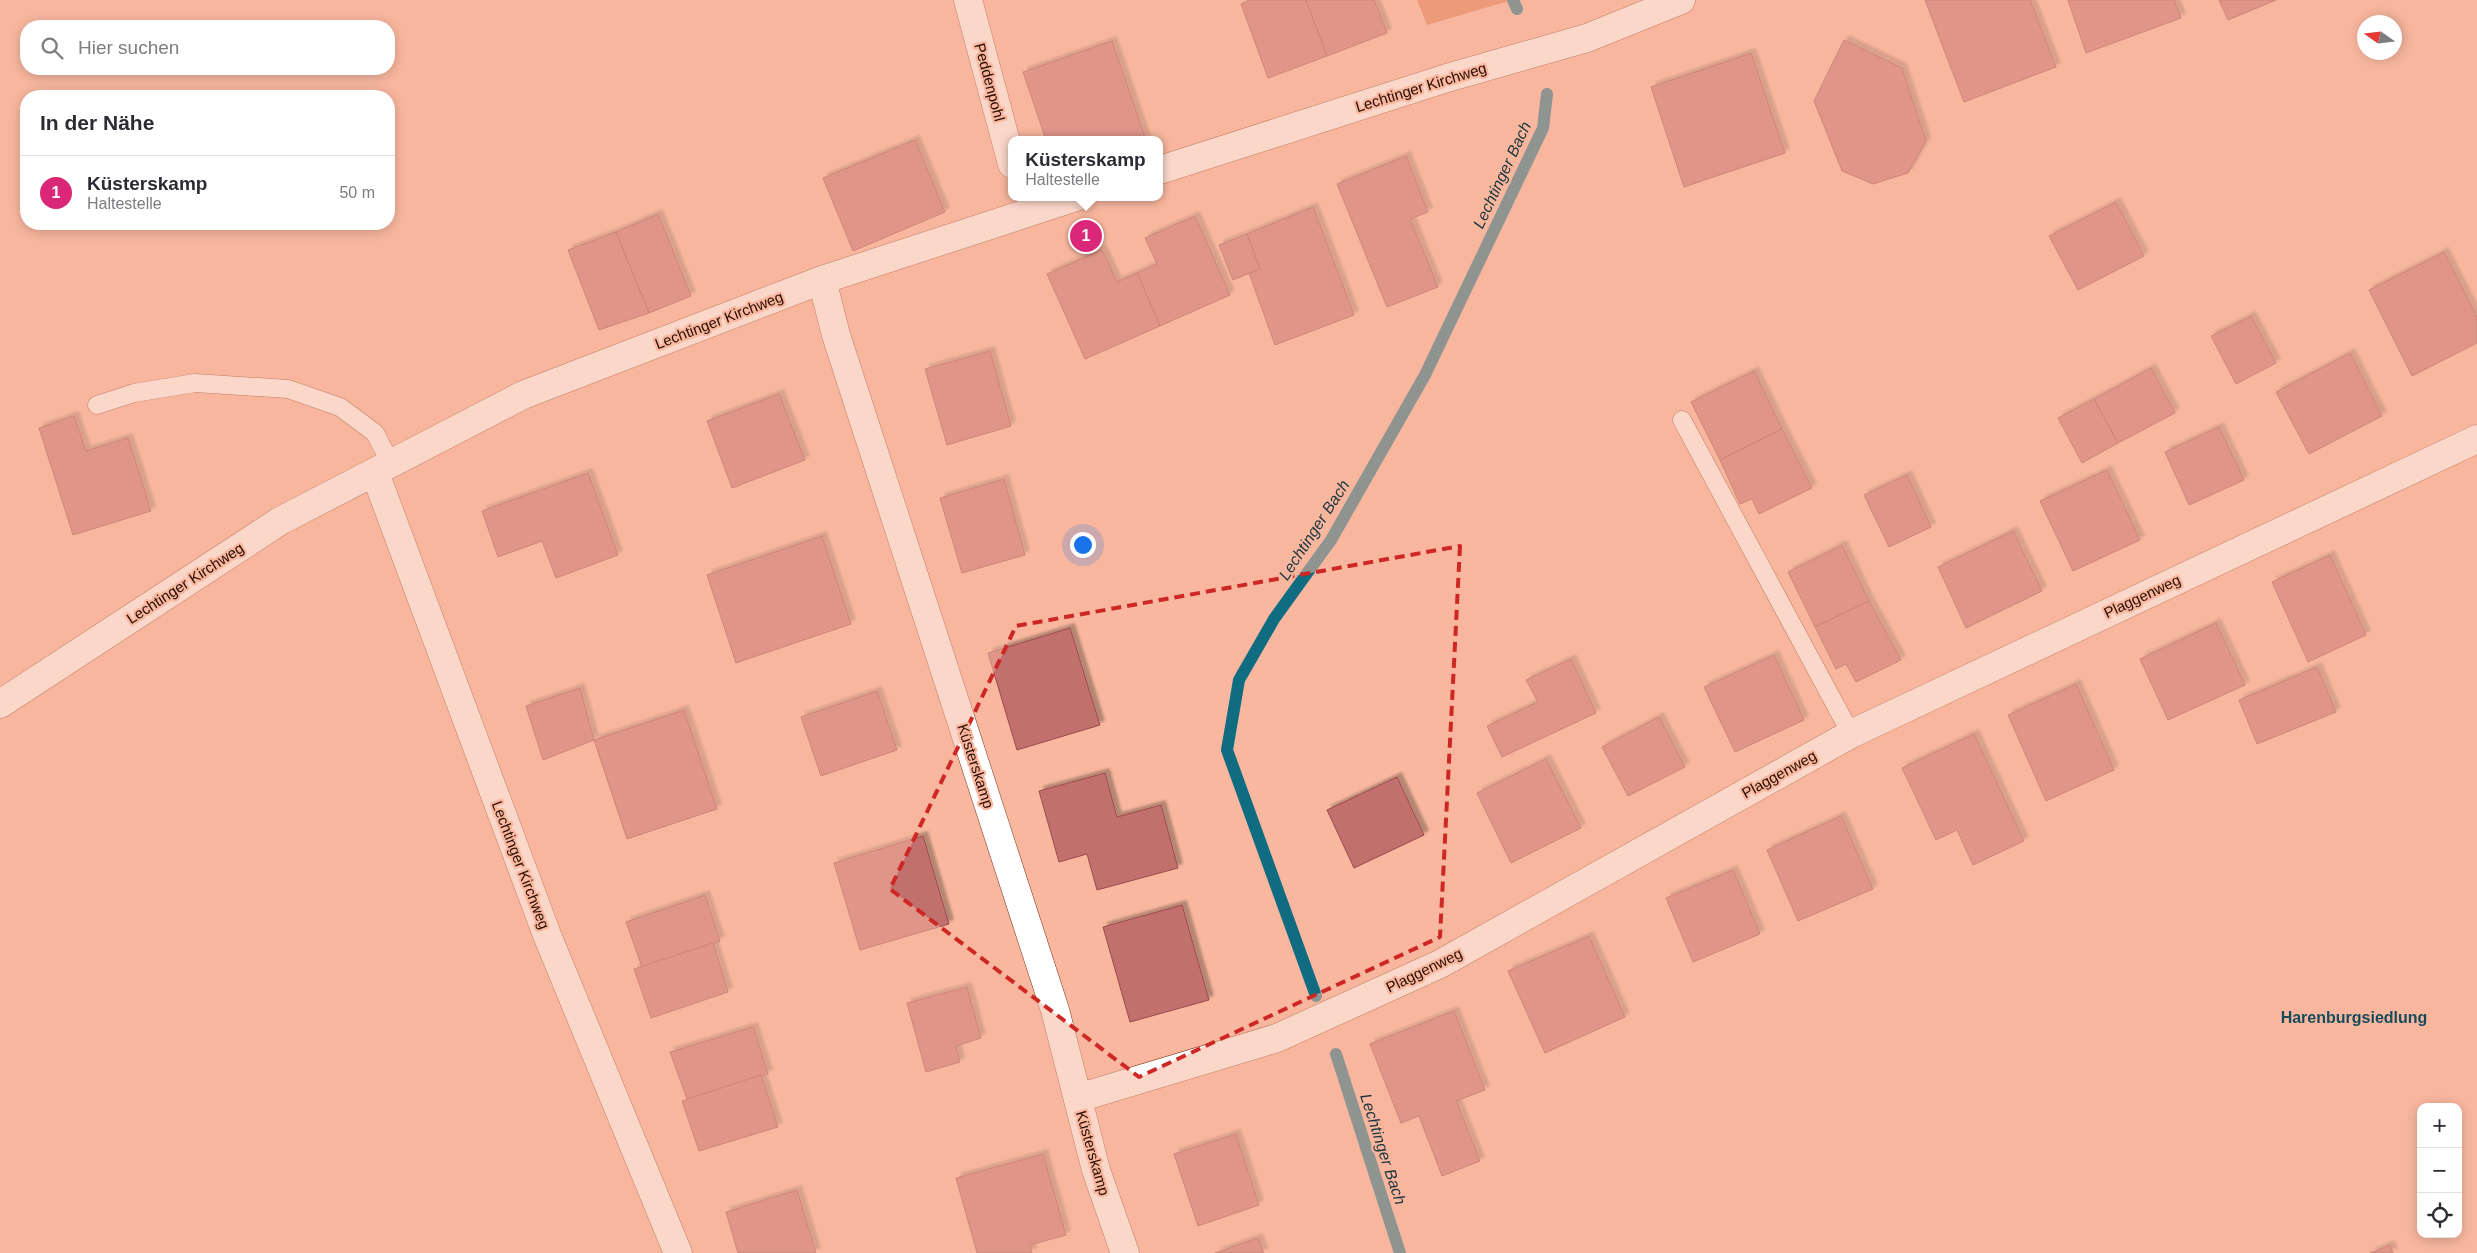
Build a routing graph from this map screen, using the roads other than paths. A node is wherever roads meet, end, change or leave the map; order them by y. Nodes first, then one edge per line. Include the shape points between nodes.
1 (968, 0) edge
2 (1680, 0) edge
3 (1008, 149) edge
4 (1163, 169) edge
5 (1053, 201) edge
6 (1024, 206) edge
7 (822, 280) junction
8 (97, 405) dead end
9 (1682, 420) dead end
10 (2477, 439) edge
11 (383, 468) junction
12 (0, 704) edge
13 (1851, 734) junction
14 (1078, 1098) junction
15 (678, 1253) edge
16 (1125, 1253) edge

1 - 3 street, Peddenpohl
2 - 4 street, Lechtinger Kirchweg via 1586,38 1447,78
5 - 6 street, Lechtinger Kirchweg
6 - 7 street, Lechtinger Kirchweg
7 - 11 street, Lechtinger Kirchweg via 523,395
7 - 14 street, Küsterskamp via 839,344 1054,1010
8 - 11 lane via 134,394 195,383 288,389 340,407 375,433
9 - 13 lane
10 - 13 street, Plaggenweg
11 - 12 street, Lechtinger Kirchweg via 280,521
11 - 15 street, Lechtinger Kirchweg via 547,935
13 - 14 street, Plaggenweg via 1440,964 1277,1038
14 - 16 street, Küsterskamp via 1096,1170

